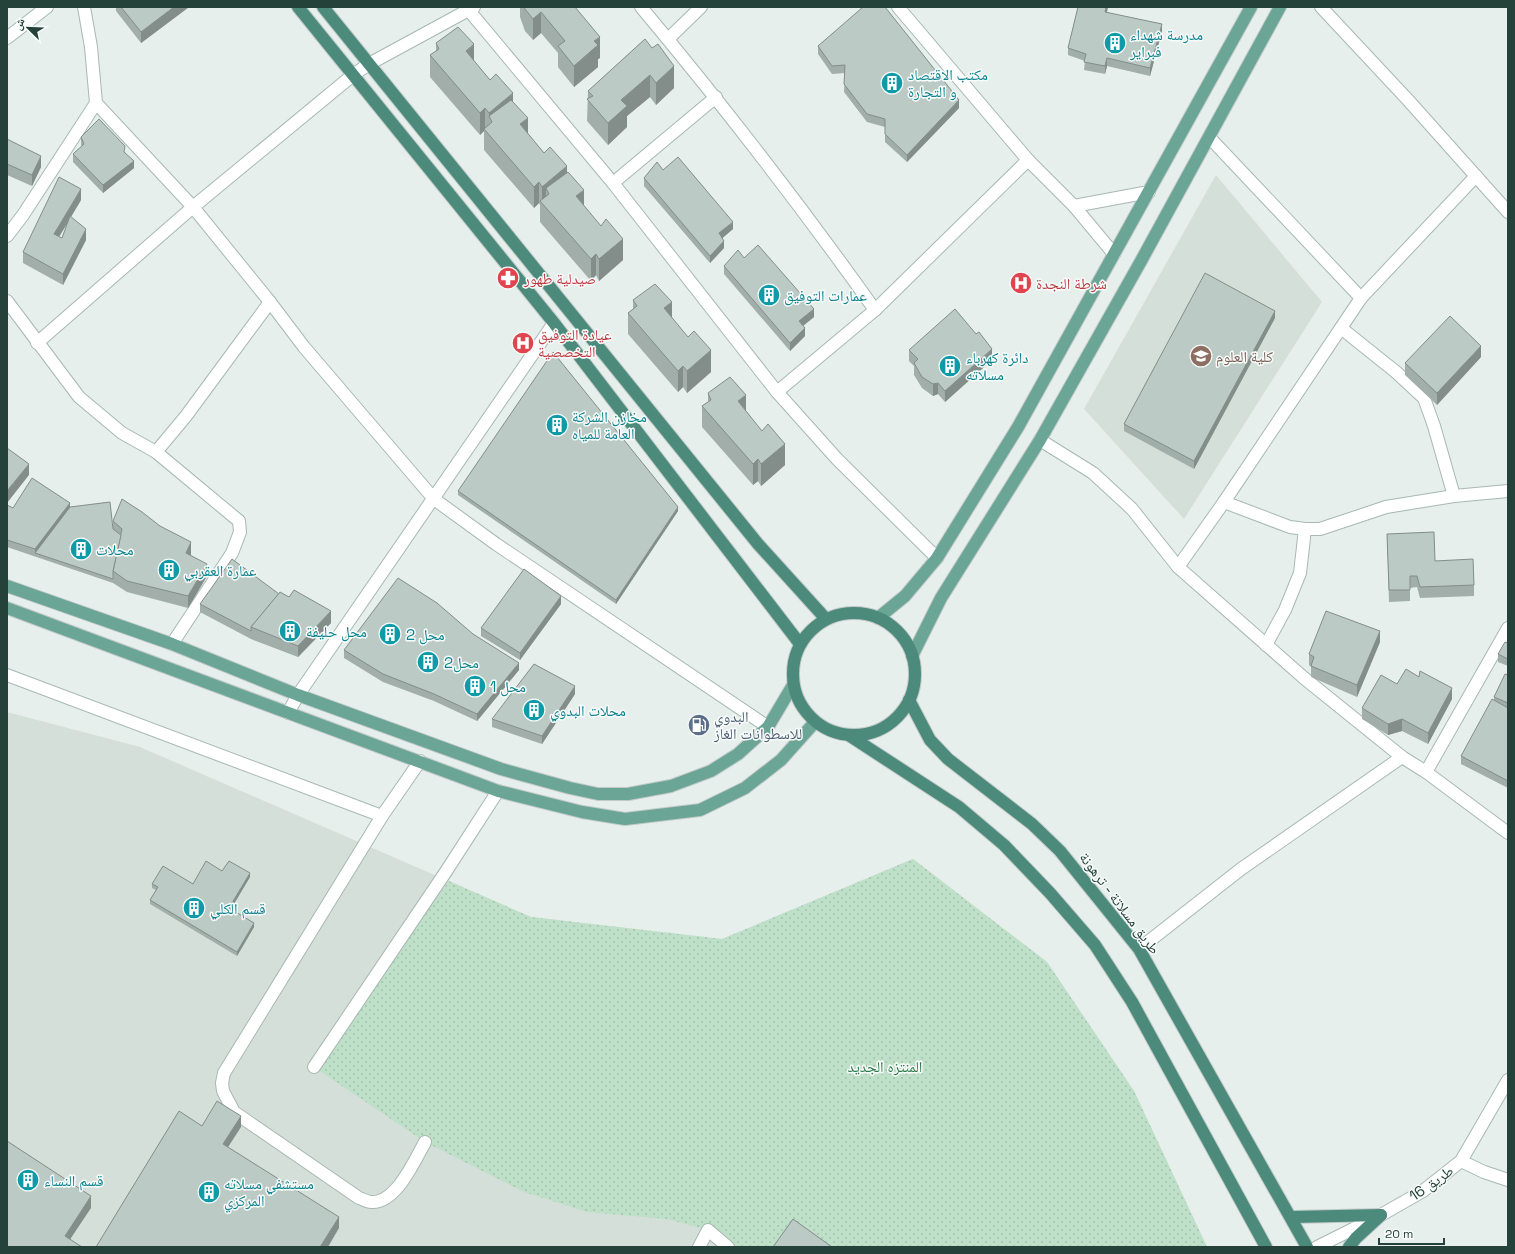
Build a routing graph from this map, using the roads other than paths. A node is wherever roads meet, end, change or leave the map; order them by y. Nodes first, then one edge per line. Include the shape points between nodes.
1 (47, 7) edge
2 (84, 7) edge
3 (298, 7) edge
4 (323, 7) edge
5 (641, 7) edge
6 (701, 7) edge
7 (898, 7) edge
8 (1250, 7) edge
9 (1280, 7) edge
10 (1321, 7) edge
11 (469, 8) edge
12 (7, 38) edge
13 (668, 39) junction
14 (369, 64) junction
15 (353, 75) junction
16 (716, 97) junction
17 (96, 102) junction
18 (1209, 137) junction
19 (1028, 160) junction
20 (1476, 176) junction
21 (613, 183) junction
22 (1149, 192) junction
23 (1074, 206) junction
24 (193, 207) junction
25 (1508, 212) edge
26 (7, 236) edge
27 (1114, 254) junction
28 (1361, 298) junction
29 (7, 301) edge
30 (270, 302) junction
31 (875, 310) junction
32 (554, 323) junction
33 (1341, 328) junction
34 (37, 343) junction
35 (777, 392) junction
36 (1040, 440) junction
37 (156, 452) junction
38 (1508, 491) edge
39 (1454, 496) junction
40 (434, 499) junction
41 (1224, 502) junction
42 (1305, 529) junction
43 (937, 558) junction
44 (1178, 567) junction
45 (7, 586) edge
46 (7, 608) edge
47 (878, 618) junction
48 (826, 619) junction
49 (1508, 628) edge
50 (172, 644) junction
51 (800, 644) junction
52 (1266, 646) junction
53 (912, 656) junction
54 (7, 674) edge
55 (793, 685) junction
56 (298, 695) junction
57 (910, 700) junction
58 (288, 713) junction
59 (815, 722) junction
60 (768, 727) junction
61 (850, 736) junction
62 (430, 743) junction
63 (1402, 757) junction
64 (420, 761) junction
65 (1426, 772) junction
66 (498, 791) junction
67 (382, 816) junction
68 (1508, 833) edge
69 (1140, 949) junction
70 (314, 1067) dead end
71 (1508, 1080) edge
72 (425, 1142) dead end
73 (1461, 1161) junction
74 (1508, 1180) edge
75 (1381, 1215) junction
76 (1292, 1217) junction
77 (698, 1247) edge
78 (728, 1247) edge
79 (1266, 1247) edge
80 (1307, 1247) edge
81 (1317, 1247) edge
82 (1349, 1247) edge

1 - 12 street
2 - 17 street
3 - 15 highway
4 - 14 highway
5 - 13 street
6 - 13 street
7 - 19 street
8 - 22 main road
9 - 18 main road
10 - 20 street
11 - 14 street
11 - 21 street
13 - 16 street
14 - 15 street
14 - 48 highway via 758,544
15 - 24 street
15 - 32 highway
16 - 21 street
16 - 31 street via 812,222
17 - 24 street
17 - 26 street
18 - 28 street
18 - 36 main road
19 - 23 street
19 - 31 street
20 - 25 street
20 - 28 street
21 - 35 street
22 - 23 street
22 - 27 main road
23 - 27 street
24 - 30 street
24 - 34 street
27 - 43 main road via 1018,427
28 - 33 street
29 - 34 street
30 - 37 street via 186,416
30 - 40 street via 304,347
31 - 35 street
32 - 40 street
32 - 51 highway
33 - 39 street via 1424,398
33 - 41 street
34 - 37 street via 80,397 122,433
35 - 43 street via 837,459
36 - 44 street via 1093,473 1132,509
36 - 53 main road via 941,598
37 - 50 street via 239,522 240,532 232,553
38 - 39 street
39 - 42 street via 1386,507 1320,529
40 - 56 street
40 - 60 street via 496,544
41 - 42 street via 1284,525
41 - 44 street
42 - 52 street via 1300,573 1285,610
43 - 47 main road via 905,596
44 - 52 street
45 - 50 main road
46 - 58 main road
47 - 48 highway via 861,613 843,613
47 - 53 highway via 893,627 905,640
48 - 51 highway via 811,630
49 - 65 street
50 - 56 main road
51 - 55 highway via 792,671
52 - 63 street
53 - 57 highway via 915,678
54 - 67 street
55 - 59 highway via 801,706
55 - 60 main road
56 - 58 street
56 - 62 main road
57 - 61 highway via 895,720 874,732
57 - 69 highway, طريق مسلاتة - ترهونة via 930,740 948,759 1032,824 1060,851
58 - 64 main road
59 - 61 highway via 832,732
59 - 66 main road via 781,760 745,788 700,810 625,819 582,812
60 - 62 main road via 738,754 711,771 671,786 628,794 598,794 570,788 501,769
61 - 79 highway via 959,807 1004,845 1095,945 1132,1002
62 - 64 main road
63 - 65 street
63 - 69 street via 1242,869
64 - 66 main road
64 - 67 street
65 - 68 street
66 - 70 street
67 - 72 street via 250,1028 224,1073 223,1091 234,1112 359,1198 370,1202 379,1201 398,1188
69 - 76 highway, طريق مسلاتة - ترهونة
71 - 73 street, طريق 16
73 - 74 street
73 - 75 street, طريق 16 via 1423,1191
75 - 76 highway
75 - 81 street, طريق 16
75 - 82 highway
76 - 80 highway, طريق مسلاتة - ترهونة
77 - 78 street via 708,1230

